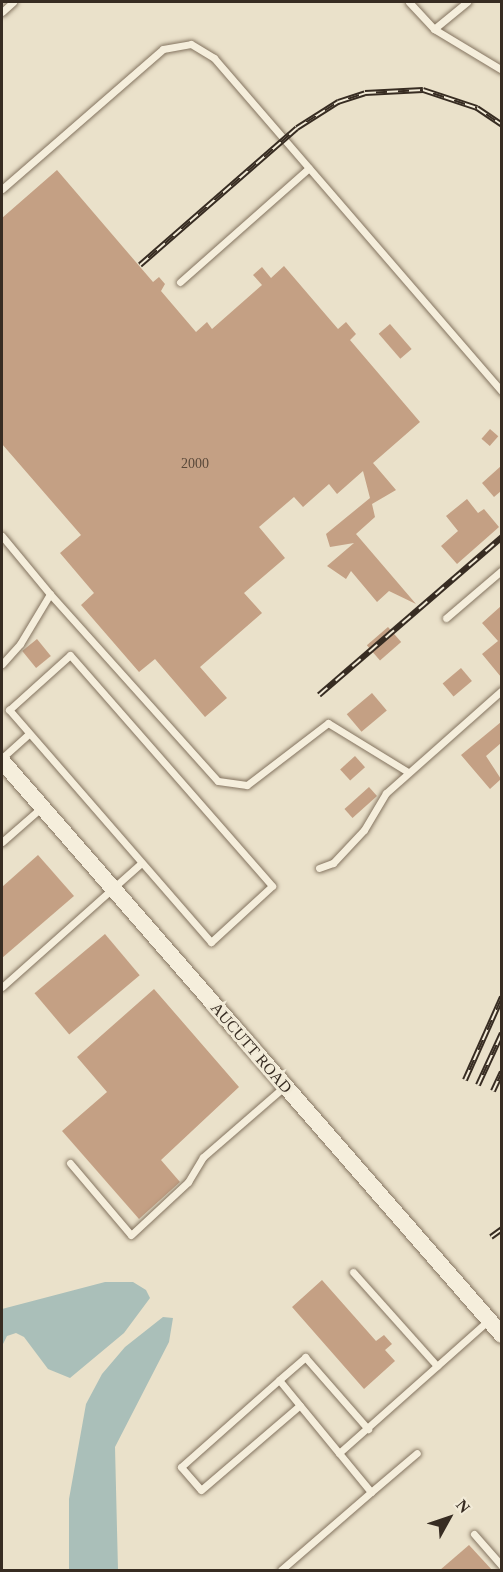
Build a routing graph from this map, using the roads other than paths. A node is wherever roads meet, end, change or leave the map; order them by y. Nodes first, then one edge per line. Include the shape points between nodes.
1 (13, 2) edge
2 (409, 2) edge
3 (467, 2) edge
4 (2, 12) edge
5 (434, 29) junction
6 (501, 70) edge
7 (309, 168) junction
8 (2, 189) edge
9 (180, 282) dead end
10 (501, 392) edge
11 (2, 536) edge
12 (501, 570) edge
13 (50, 594) junction
14 (446, 618) dead end
15 (2, 664) edge
16 (501, 690) edge
17 (29, 734) junction
18 (2, 760) edge
19 (408, 772) junction
20 (42, 807) junction
21 (2, 842) edge
22 (141, 863) junction
23 (319, 868) dead end
24 (113, 889) junction
25 (2, 987) edge
26 (285, 1086) junction
27 (70, 1163) dead end
28 (353, 1272) dead end
29 (489, 1320) junction
30 (501, 1335) edge
31 (437, 1366) junction
32 (279, 1380) junction
33 (300, 1405) junction
34 (368, 1429) junction
35 (339, 1453) junction
36 (417, 1453) dead end
37 (371, 1492) junction
38 (474, 1534) dead end
39 (501, 1566) edge
40 (281, 1570) edge

1 - 4 lane
2 - 5 lane
3 - 5 lane
5 - 6 lane
7 - 8 lane via 214,58 191,44 178,44 163,49
7 - 9 lane
7 - 10 lane
11 - 13 lane
12 - 14 lane
13 - 15 lane via 20,644
13 - 19 lane via 218,780 247,785 328,723
16 - 19 lane
17 - 18 lane
17 - 22 lane
17 - 22 lane via 9,710 70,655 272,886 211,942
18 - 20 street, AUCUTT ROAD
19 - 23 lane via 386,793 356,838 333,863
20 - 21 lane
20 - 24 street, AUCUTT ROAD
22 - 24 lane
24 - 25 lane
24 - 26 street, AUCUTT ROAD
26 - 27 lane via 203,1157 188,1182 131,1235
26 - 29 street, AUCUTT ROAD
28 - 31 lane
29 - 30 street, AUCUTT ROAD
29 - 31 lane
31 - 34 lane
32 - 33 lane
32 - 33 lane via 181,1467 201,1490
32 - 34 lane via 305,1357
33 - 35 lane
34 - 35 lane
35 - 37 lane
36 - 37 lane
37 - 40 lane
38 - 39 lane

